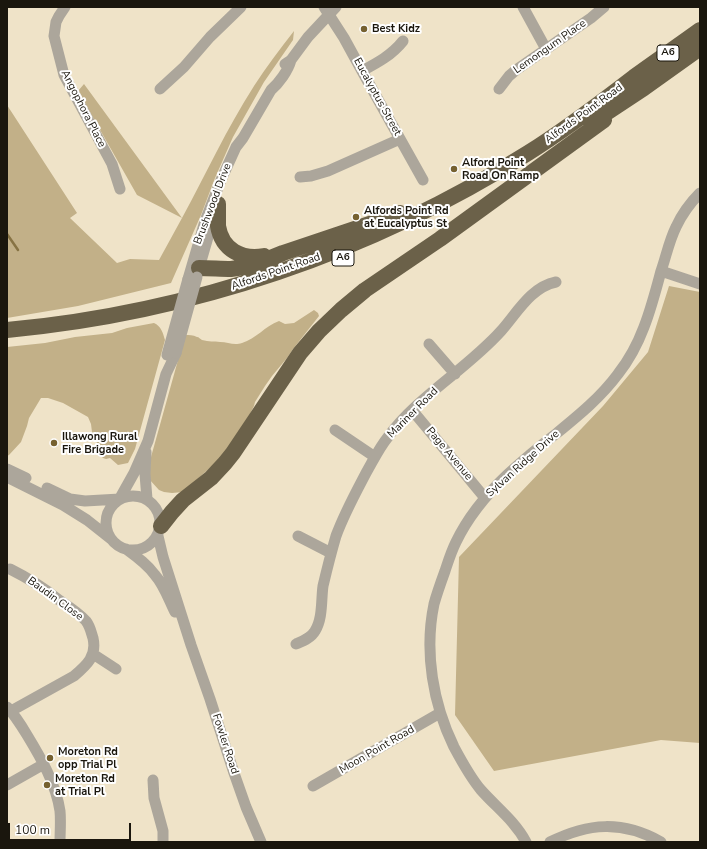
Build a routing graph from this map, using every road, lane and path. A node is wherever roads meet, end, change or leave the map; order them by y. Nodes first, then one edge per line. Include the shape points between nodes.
1 (65, 7) edge
2 (241, 7) edge
3 (523, 7) edge
4 (604, 7) edge
5 (330, 10) edge
6 (700, 30) edge
7 (403, 41) dead end
8 (700, 48) edge
9 (546, 49) junction
10 (362, 72) junction
11 (640, 82) junction
12 (499, 88) dead end
13 (160, 89) dead end
14 (243, 138) junction
15 (400, 139) junction
16 (300, 177) dead end
17 (423, 180) dead end
18 (120, 189) dead end
19 (700, 193) edge
20 (218, 204) junction
21 (282, 253) junction
22 (661, 271) junction
23 (193, 274) junction
24 (556, 282) dead end
25 (700, 284) edge
26 (7, 330) edge
27 (7, 338) edge
28 (429, 344) dead end
29 (455, 374) junction
30 (412, 410) junction
31 (335, 430) dead end
32 (148, 441) junction
33 (375, 457) junction
34 (7, 469) edge
35 (7, 477) edge
36 (120, 498) junction
37 (485, 498) junction
38 (147, 499) junction
39 (159, 531) junction
40 (298, 536) dead end
41 (113, 541) junction
42 (126, 549) junction
43 (331, 553) junction
44 (10, 569) dead end
45 (296, 644) dead end
46 (191, 645) junction
47 (93, 654) junction
48 (116, 669) dead end
49 (9, 709) edge
50 (440, 713) junction
51 (44, 764) junction
52 (153, 780) dead end
53 (7, 785) edge
54 (313, 786) dead end
55 (60, 842) edge
56 (163, 842) edge
57 (261, 842) edge
58 (526, 842) edge
59 (550, 842) edge
60 (661, 842) edge

1 - 18 street, Angophora Place via 58,16 54,36 64,75 112,164
2 - 13 street via 210,37 184,68
3 - 9 street
4 - 9 street, Lemongum Place
5 - 10 street, Eucalyptus Street
5 - 14 street, Brushwood Drive via 290,60 289,66 271,90
6 - 11 highway, Alfords Point Road / A6
7 - 10 street via 396,50
8 - 11 highway, Alfords Point Road / A6
9 - 12 street, Lemongum Place via 516,70
10 - 15 street, Eucalyptus Street
11 - 21 highway via 585,107 519,152 414,207
11 - 26 highway, Alfords Point Road / A6 via 490,176 419,214 346,247 208,294 125,313
11 - 27 highway, Alfords Point Road / A6 via 546,154 490,188 418,226 336,261 207,303 74,330
11 - 39 highway via 596,127 375,283 341,310 300,354 225,463 211,478 183,500
14 - 20 street, Brushwood Drive
14 - 23 street, Brushwood Drive via 233,153 203,227
15 - 16 street via 328,171
15 - 17 street, Eucalyptus Street
19 - 22 street, Sylvan Ridge Drive via 675,228
20 - 21 highway via 218,226 225,242 232,250 254,257
20 - 23 street, Brushwood Drive
21 - 23 highway via 244,267
22 - 25 street
22 - 37 street, Sylvan Ridge Drive via 640,337 611,383 602,394 512,471
23 - 32 street, Brushwood Drive, bridge
24 - 29 street, Mariner Road via 544,285 534,292 489,343
28 - 29 street
29 - 30 street, Mariner Road
30 - 33 street, Mariner Road via 394,428
30 - 37 street, Page Avenue
31 - 33 street
32 - 36 street, Brushwood Drive
32 - 38 street, Brushwood Drive via 145,474
33 - 43 street, Mariner Road via 345,515
34 - 36 street via 70,499 85,501
35 - 41 street via 63,505
36 - 38 street via 129,495
36 - 41 street via 109,509 107,515 106,529
37 - 50 street, Sylvan Ridge Drive via 450,554 434,605 430,640 431,666
38 - 39 street via 154,504 161,518
39 - 42 street via 152,543 144,548
39 - 46 street, Fowler Road via 163,557
40 - 43 street
41 - 42 street
42 - 46 street, Fowler Road via 156,575
43 - 45 street, Mariner Road via 318,625 310,637
44 - 47 street, Baudin Close via 35,582 83,618 90,629
46 - 57 street, Fowler Road via 246,807
47 - 48 street
47 - 49 street via 83,669 74,676
49 - 51 street
50 - 54 street, Moon Point Road
50 - 58 street, Sylvan Ridge Drive via 455,749 474,781 510,819
51 - 53 street
51 - 55 street via 58,802
52 - 56 street
59 - 60 street via 567,834 612,826 653,837

